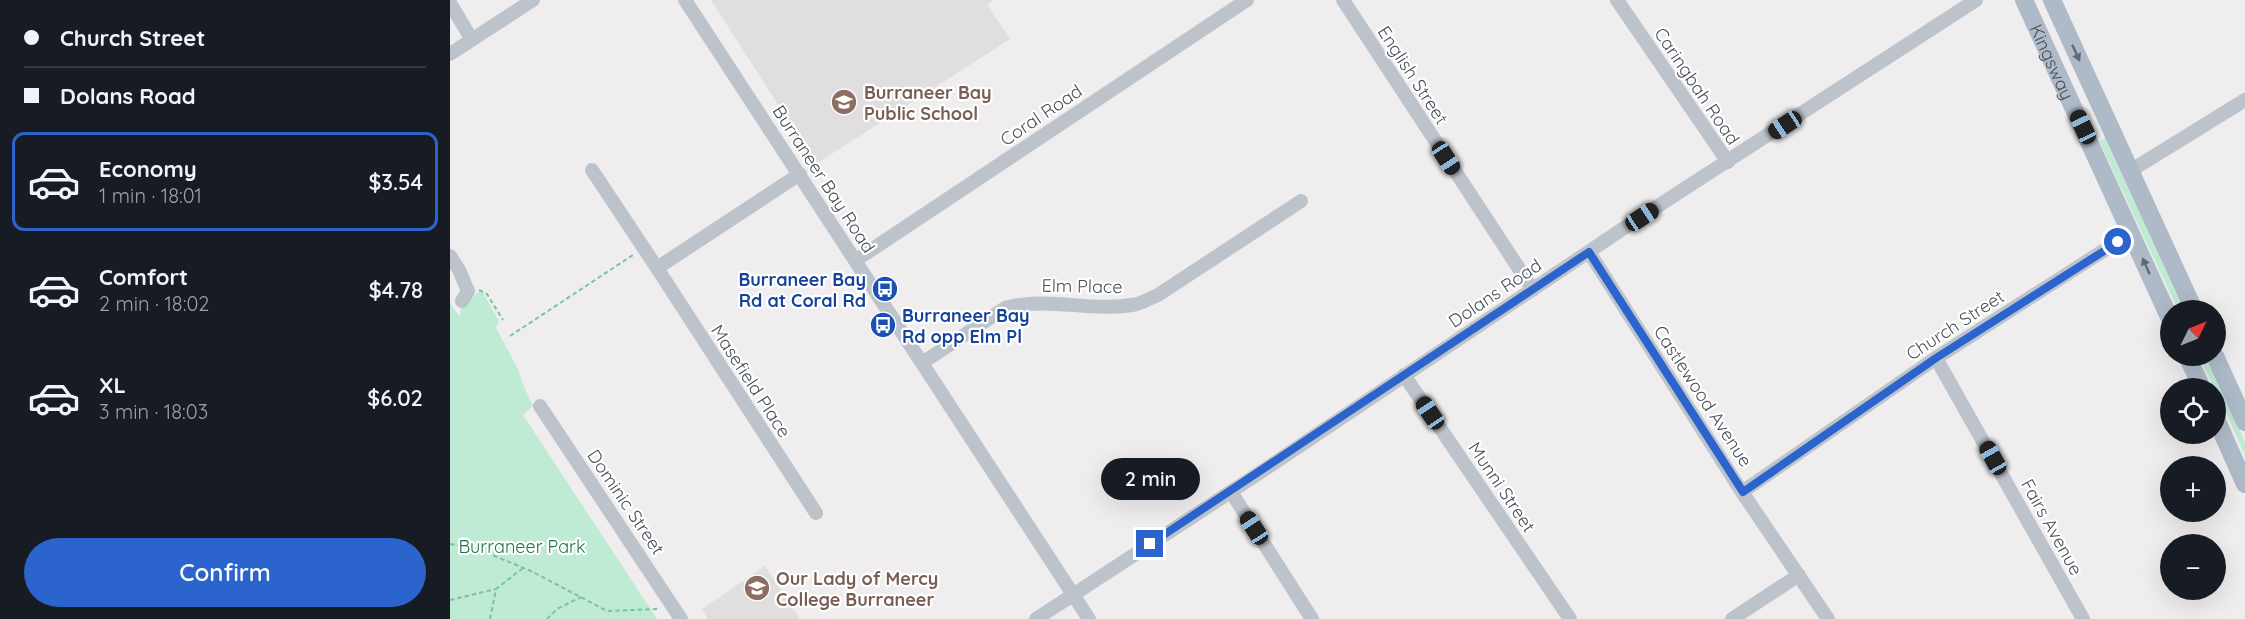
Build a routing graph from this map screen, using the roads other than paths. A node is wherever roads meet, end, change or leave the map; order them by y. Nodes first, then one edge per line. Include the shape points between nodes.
1 (533, 0) edge
2 (685, 0) edge
3 (1247, 0) edge
4 (1343, 0) edge
5 (1617, 0) edge
6 (1976, 0) edge
7 (2024, 0) edge
8 (2052, 0) edge
9 (450, 3) edge
10 (472, 40) junction
11 (450, 54) edge
12 (2245, 100) edge
13 (1728, 162) junction
14 (592, 170) dead end
15 (2130, 171) junction
16 (800, 174) junction
17 (1301, 201) dead end
18 (2131, 233) junction
19 (1589, 252) junction
20 (450, 256) edge
21 (855, 260) junction
22 (657, 268) junction
23 (1533, 290) junction
24 (469, 294) road end
25 (2161, 300) edge
26 (2189, 300) edge
27 (1936, 358) junction
28 (922, 363) junction
29 (2220, 366) edge
30 (1404, 375) junction
31 (540, 406) dead end
32 (2245, 422) edge
33 (2226, 441) edge
34 (2245, 484) edge
35 (1231, 492) junction
36 (1743, 492) junction
37 (816, 513) dead end
38 (1798, 575) junction
39 (1073, 594) junction
40 (678, 614) edge
41 (1036, 619) edge
42 (1089, 619) edge
43 (1312, 619) edge
44 (1570, 619) edge
45 (1732, 619) edge
46 (1828, 619) edge
47 (2082, 619) edge

1 - 10 street
2 - 16 street, Burraneer Bay Road
3 - 21 street, Coral Road
4 - 23 street, English Street
5 - 13 street, Caringbah Road
6 - 13 street, Dolans Road
7 - 18 main road, Kingsway
8 -> 15 main road, Kingsway
9 - 10 street
10 - 11 street
12 - 15 street
13 - 19 street, Dolans Road
14 - 22 street, Masefield Place
15 - 26 main road, Kingsway
16 - 21 street, Burraneer Bay Road
16 - 22 street
17 - 28 street, Elm Place via 1158,295 1135,305 1021,304 1005,308
25 -> 18 main road, Kingsway
18 - 27 street, Church Street
19 - 23 street, Dolans Road
19 - 36 street, Castlewood Avenue
20 - 24 street
21 - 28 street, Burraneer Bay Road
22 - 37 street, Masefield Place
23 - 30 street, Dolans Road
27 - 36 street, Church Street
27 - 47 street, Fairs Avenue
28 - 39 street, Burraneer Bay Road
29 - 32 main road
30 - 35 street, Dolans Road
30 - 44 street, Munni Street
31 - 40 street, Dominic Street
33 - 34 main road
35 - 39 street, Dolans Road
35 - 43 street
36 - 38 street, Castlewood Avenue
38 - 45 street
38 - 46 street, Castlewood Avenue
39 - 41 street, Dolans Road
39 - 42 street, Burraneer Bay Road

